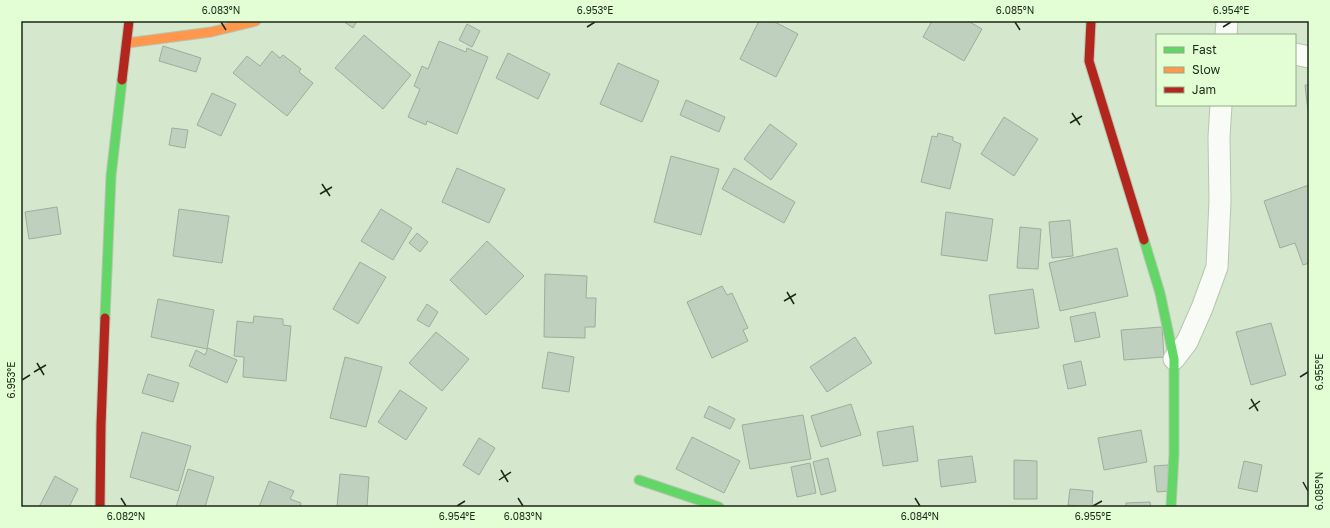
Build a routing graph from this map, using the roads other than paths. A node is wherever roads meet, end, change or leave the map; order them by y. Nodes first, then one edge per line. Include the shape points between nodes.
1 (130, 21) edge
2 (256, 21) edge
3 (1091, 21) edge
4 (1227, 21) edge
5 (1226, 34) edge
6 (127, 43) junction
7 (1296, 54) edge
8 (1309, 58) edge
9 (1221, 106) edge
10 (1174, 359) junction
11 (639, 480) dead end
12 (100, 507) edge
13 (719, 507) edge
14 (1171, 507) edge

1 - 6 street
2 - 6 street via 211,32
3 - 10 street via 1089,61 1160,293
4 - 5 street
6 - 12 street via 112,176
7 - 8 street
9 - 10 street via 1216,267 1188,342
10 - 14 street
11 - 13 street

